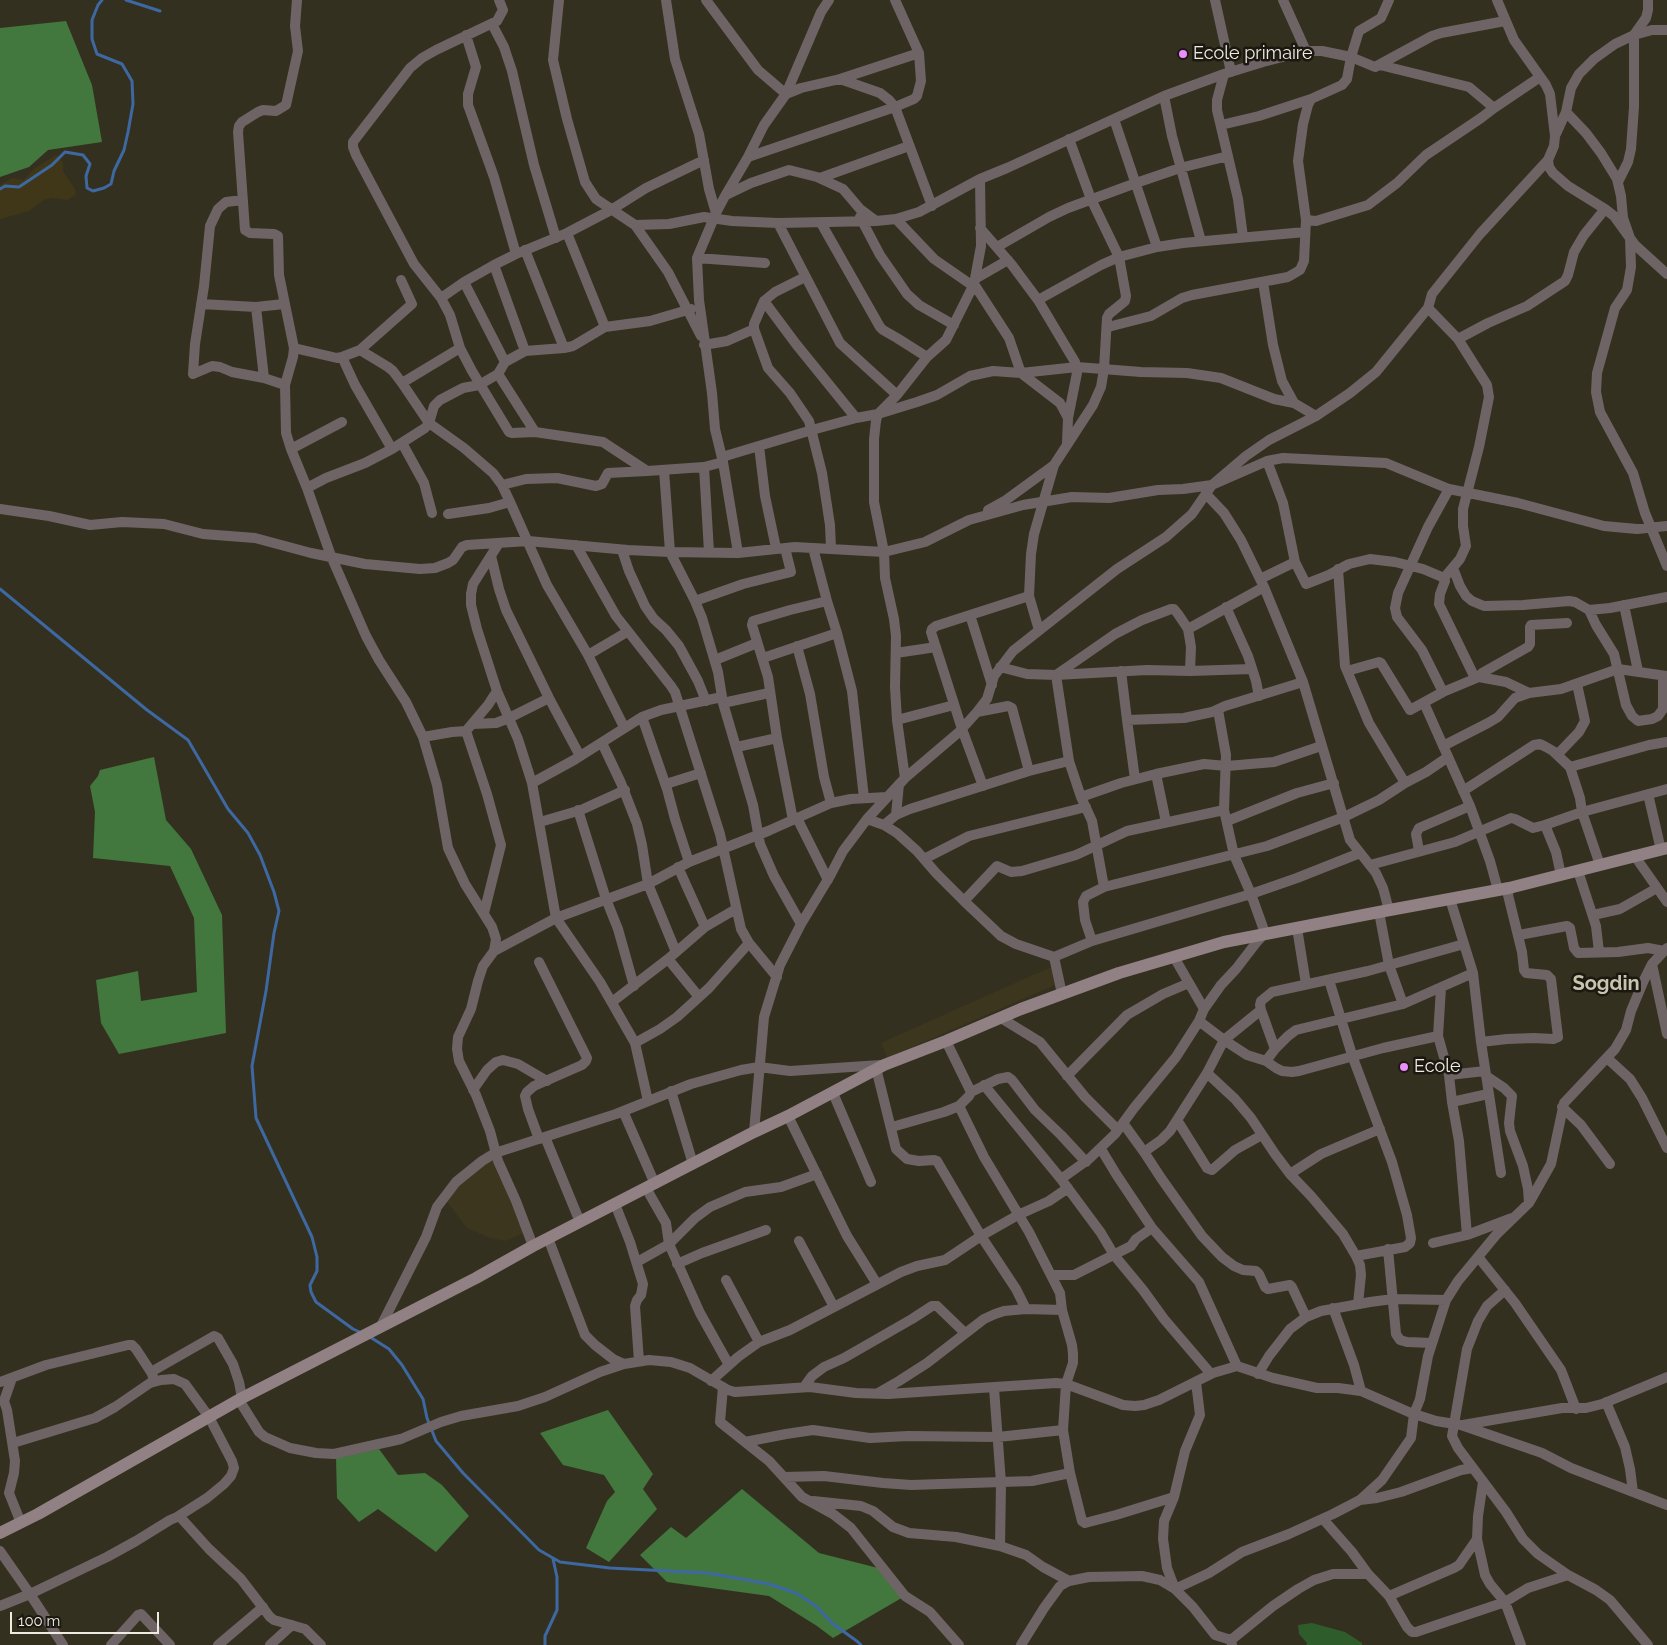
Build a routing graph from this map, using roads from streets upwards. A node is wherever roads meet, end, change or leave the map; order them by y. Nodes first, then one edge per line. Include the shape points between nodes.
1 (297, 0) edge
2 (499, 0) edge
3 (559, 0) edge
4 (666, 0) edge
5 (706, 0) edge
6 (830, 0) edge
7 (895, 0) edge
8 (1216, 0) edge
9 (1283, 0) edge
10 (1389, 0) edge
11 (1497, 0) edge
12 (1648, 0) edge
13 (1505, 21) junction
14 (492, 24) junction
15 (1667, 30) edge
16 (466, 35) junction
17 (1634, 35) junction
18 (1306, 51) junction
19 (919, 53) junction
20 (1350, 57) junction
21 (1380, 65) junction
22 (1228, 73) junction
23 (1540, 77) junction
24 (840, 79) junction
25 (786, 94) junction
26 (1164, 96) junction
27 (1311, 99) junction
28 (895, 107) junction
29 (1494, 108) junction
30 (1566, 112) junction
31 (1114, 119) junction
32 (1221, 125) junction
33 (1555, 136) junction
34 (1070, 140) junction
35 (910, 146) junction
36 (1228, 156) junction
37 (748, 157) junction
38 (704, 160) junction
39 (1548, 160) junction
40 (1180, 168) junction
41 (820, 178) junction
42 (980, 179) junction
43 (1136, 182) junction
44 (1618, 182) junction
45 (725, 196) junction
46 (1091, 199) junction
47 (243, 200) junction
48 (852, 200) junction
49 (932, 206) junction
50 (1605, 209) junction
51 (611, 210) junction
52 (715, 215) junction
53 (896, 219) junction
54 (1306, 220) junction
55 (876, 221) junction
56 (862, 222) junction
57 (778, 223) junction
58 (821, 223) junction
59 (635, 225) junction
60 (980, 228) junction
61 (1305, 232) junction
62 (568, 233) junction
63 (556, 238) junction
64 (1243, 238) junction
65 (1630, 238) junction
66 (1202, 241) junction
67 (997, 247) junction
68 (1157, 247) junction
69 (520, 252) junction
70 (1119, 257) junction
71 (697, 258) junction
72 (1008, 260) junction
73 (765, 263) dead end
74 (494, 265) junction
75 (1667, 274) edge
76 (805, 277) junction
77 (401, 280) dead end
78 (464, 282) junction
79 (1263, 282) junction
80 (974, 283) junction
81 (441, 298) junction
82 (1038, 300) junction
83 (764, 301) junction
84 (201, 304) junction
85 (284, 304) junction
86 (256, 307) junction
87 (700, 307) junction
88 (1428, 308) junction
89 (686, 310) junction
90 (954, 325) junction
91 (605, 327) junction
92 (1108, 327) junction
93 (754, 329) junction
94 (1458, 338) junction
95 (704, 344) junction
96 (294, 348) junction
97 (460, 348) junction
98 (564, 348) junction
99 (360, 350) junction
100 (525, 351) junction
101 (342, 357) junction
102 (927, 357) junction
103 (505, 362) junction
104 (1077, 367) junction
105 (1104, 369) junction
106 (1021, 373) junction
107 (498, 374) junction
108 (264, 378) junction
109 (402, 383) junction
110 (284, 385) junction
111 (479, 385) junction
112 (897, 395) junction
113 (1294, 403) junction
114 (878, 414) junction
115 (1316, 416) junction
116 (856, 418) junction
117 (1068, 418) junction
118 (342, 422) dead end
119 (429, 423) junction
120 (812, 430) junction
121 (535, 432) junction
122 (402, 443) junction
123 (1066, 445) junction
124 (760, 446) junction
125 (290, 449) junction
126 (392, 449) junction
127 (723, 460) junction
128 (1267, 461) junction
129 (1054, 465) junction
130 (704, 467) junction
131 (664, 470) junction
132 (647, 471) junction
133 (502, 485) junction
134 (307, 488) junction
135 (1209, 489) junction
136 (1449, 489) junction
137 (1467, 492) junction
138 (1044, 501) junction
139 (510, 502) junction
140 (0, 509) edge
141 (432, 513) dead end
142 (448, 514) dead end
143 (969, 520) junction
144 (1667, 526) edge
145 (1651, 528) junction
146 (528, 541) junction
147 (499, 543) junction
148 (576, 545) junction
149 (780, 548) junction
150 (813, 548) junction
151 (831, 548) junction
152 (622, 550) junction
153 (670, 552) junction
154 (709, 552) junction
155 (884, 552) junction
156 (738, 553) junction
157 (331, 556) junction
158 (491, 556) junction
159 (1295, 562) junction
160 (1412, 566) junction
161 (1667, 566) edge
162 (1453, 568) junction
163 (1338, 569) junction
164 (1444, 578) junction
165 (1262, 583) junction
166 (1030, 596) junction
167 (1667, 597) edge
168 (695, 601) junction
169 (827, 601) junction
170 (1624, 605) junction
171 (1226, 607) junction
172 (1590, 610) junction
173 (970, 615) junction
174 (1567, 623) dead end
175 (1188, 629) junction
176 (1039, 630) junction
177 (627, 632) junction
178 (837, 633) junction
179 (757, 643) junction
180 (797, 646) junction
181 (936, 647) junction
182 (896, 653) junction
183 (588, 655) junction
184 (763, 658) junction
185 (715, 660) junction
186 (1000, 667) junction
187 (1618, 668) junction
188 (1252, 669) junction
189 (1121, 671) junction
190 (1190, 671) junction
191 (1348, 671) junction
192 (1638, 671) junction
193 (1056, 675) junction
194 (1665, 676) edge
195 (1477, 678) junction
196 (1303, 682) junction
197 (1577, 684) junction
198 (992, 685) junction
199 (497, 691) junction
200 (769, 692) junction
201 (1443, 692) junction
202 (1529, 693) junction
203 (1259, 696) junction
204 (549, 698) junction
205 (723, 700) junction
206 (706, 701) junction
207 (1424, 703) junction
208 (679, 706) junction
209 (954, 706) junction
210 (1218, 710) junction
211 (977, 712) junction
212 (642, 717) junction
213 (509, 718) junction
214 (897, 720) junction
215 (1127, 720) junction
216 (624, 727) junction
217 (469, 728) junction
218 (962, 728) junction
219 (423, 737) junction
220 (777, 738) junction
221 (1667, 742) edge
222 (602, 743) junction
223 (1321, 746) junction
224 (1443, 746) junction
225 (736, 747) junction
226 (1557, 755) junction
227 (580, 756) junction
228 (1448, 757) junction
229 (1069, 761) junction
230 (1227, 766) junction
231 (1570, 767) junction
232 (1030, 771) junction
233 (701, 773) junction
234 (1156, 774) junction
235 (1136, 779) junction
236 (902, 781) junction
237 (532, 783) junction
238 (1334, 783) junction
239 (1405, 783) junction
240 (666, 784) junction
241 (984, 786) junction
242 (1667, 789) edge
243 (625, 790) junction
244 (1463, 791) junction
245 (1648, 794) junction
246 (1081, 796) junction
247 (887, 797) junction
248 (864, 798) junction
249 (832, 803) junction
250 (1470, 806) junction
251 (1086, 807) junction
252 (578, 810) junction
253 (1224, 810) junction
254 (1582, 812) junction
255 (896, 815) junction
256 (1344, 817) junction
257 (795, 819) junction
258 (867, 819) junction
259 (540, 822) junction
260 (1166, 822) junction
261 (1227, 822) junction
262 (884, 825) junction
263 (1545, 825) junction
264 (1479, 831) junction
265 (758, 835) junction
266 (1097, 844) junction
267 (724, 848) junction
268 (1664, 849) edge
269 (1420, 851) junction
270 (1360, 853) junction
271 (1234, 854) junction
272 (1634, 855) junction
273 (924, 859) junction
274 (689, 862) junction
275 (1370, 865) junction
276 (1600, 865) junction
277 (678, 868) junction
278 (1578, 871) junction
279 (1561, 875) junction
280 (828, 880) junction
281 (648, 884) junction
282 (1104, 887) junction
283 (1657, 888) junction
284 (1503, 889) junction
285 (1251, 894) junction
286 (1450, 899) junction
287 (606, 900) junction
288 (964, 901) junction
289 (1667, 902) edge
290 (736, 909) junction
291 (1384, 911) junction
292 (484, 913) junction
293 (1593, 915) junction
294 (556, 918) junction
295 (802, 924) junction
296 (705, 927) junction
297 (1297, 928) junction
298 (1265, 933) junction
299 (1519, 935) junction
300 (1092, 941) junction
301 (749, 943) junction
302 (1464, 944) junction
303 (1666, 949) edge
304 (494, 951) junction
305 (1599, 952) junction
306 (672, 956) junction
307 (1054, 957) junction
308 (1174, 957) junction
309 (538, 962) dead end
310 (1652, 964) junction
311 (1389, 965) junction
312 (1473, 973) junction
313 (777, 977) junction
314 (1329, 980) junction
315 (1189, 983) junction
316 (1306, 984) junction
317 (634, 986) junction
318 (1441, 988) junction
319 (1062, 994) junction
320 (699, 997) junction
321 (612, 1002) junction
322 (1404, 1004) junction
323 (1204, 1008) junction
324 (1261, 1010) junction
325 (1001, 1018) junction
326 (1341, 1018) junction
327 (1199, 1021) junction
328 (1667, 1034) edge
329 (1438, 1036) junction
330 (1224, 1040) junction
331 (946, 1041) junction
332 (1480, 1042) junction
333 (635, 1043) junction
334 (1275, 1049) junction
335 (1353, 1058) junction
336 (1607, 1058) junction
337 (1266, 1061) junction
338 (880, 1066) junction
339 (759, 1067) junction
340 (1207, 1073) junction
341 (1486, 1073) junction
342 (1449, 1075) junction
343 (1067, 1076) junction
344 (547, 1081) junction
345 (984, 1084) junction
346 (473, 1090) junction
347 (671, 1090) junction
348 (971, 1092) junction
349 (833, 1093) junction
350 (1488, 1094) junction
351 (648, 1101) junction
352 (1452, 1102) junction
353 (959, 1106) junction
354 (1562, 1107) junction
355 (623, 1111) junction
356 (788, 1116) junction
357 (1177, 1120) junction
358 (892, 1127) junction
359 (1120, 1127) junction
360 (1380, 1129) junction
361 (754, 1132) junction
362 (1262, 1135) junction
363 (542, 1138) junction
364 (1667, 1148) edge
365 (1100, 1149) junction
366 (1144, 1152) junction
367 (495, 1153) junction
368 (1086, 1162) junction
369 (693, 1164) junction
370 (1610, 1164) dead end
371 (1501, 1173) dead end
372 (817, 1174) junction
373 (1290, 1174) junction
374 (1061, 1179) junction
375 (871, 1182) dead end
376 (651, 1186) junction
377 (1068, 1188) junction
378 (1529, 1203) junction
379 (615, 1204) junction
380 (1018, 1215) junction
381 (1516, 1216) junction
382 (580, 1222) junction
383 (1152, 1228) junction
384 (766, 1230) dead end
385 (1466, 1235) junction
386 (981, 1236) junction
387 (548, 1238) junction
388 (799, 1241) dead end
389 (1433, 1243) dead end
390 (669, 1244) junction
391 (533, 1246) junction
392 (1388, 1249) junction
393 (1114, 1255) junction
394 (1356, 1256) junction
395 (1479, 1258) junction
396 (637, 1262) junction
397 (677, 1264) junction
398 (1051, 1275) junction
399 (726, 1280) dead end
400 (877, 1284) junction
401 (1505, 1290) junction
402 (1393, 1299) junction
403 (1446, 1300) junction
404 (1358, 1304) junction
405 (834, 1307) junction
406 (1333, 1308) junction
407 (1026, 1309) junction
408 (1062, 1310) junction
409 (1306, 1317) junction
410 (381, 1326) junction
411 (965, 1333) junction
412 (759, 1342) junction
413 (1432, 1343) junction
414 (639, 1362) junction
415 (624, 1364) junction
416 (729, 1365) junction
417 (1237, 1366) junction
418 (1210, 1374) junction
419 (1258, 1374) junction
420 (153, 1376) junction
421 (1667, 1377) edge
422 (12, 1378) junction
423 (711, 1381) junction
424 (0, 1382) edge
425 (1196, 1382) junction
426 (1066, 1384) junction
427 (723, 1387) junction
428 (804, 1387) junction
429 (994, 1388) junction
430 (1361, 1391) junction
431 (877, 1394) junction
432 (241, 1399) junction
433 (1606, 1402) junction
434 (1576, 1409) junction
435 (1414, 1414) junction
436 (208, 1417) junction
437 (1457, 1424) junction
438 (1064, 1430) junction
439 (998, 1437) junction
440 (8, 1438) edge
441 (745, 1442) junction
442 (1473, 1468) junction
443 (1070, 1473) junction
444 (784, 1477) junction
445 (12, 1479) junction
446 (1483, 1482) junction
447 (0, 1483) edge
448 (1001, 1483) junction
449 (1633, 1492) junction
450 (1174, 1497) junction
451 (1360, 1500) junction
452 (808, 1501) junction
453 (1667, 1505) edge
454 (177, 1517) junction
455 (1323, 1519) junction
456 (21, 1522) junction
457 (0, 1533) edge
458 (1478, 1539) junction
459 (1000, 1546) junction
460 (0, 1551) edge
461 (1368, 1574) junction
462 (1568, 1575) junction
463 (1068, 1581) junction
464 (1175, 1589) junction
465 (30, 1594) junction
466 (1389, 1596) junction
467 (1505, 1602) junction
468 (0, 1606) edge
469 (263, 1607) junction
470 (292, 1625) junction
471 (1231, 1643) edge
472 (169, 1644) edge
473 (63, 1645) edge
474 (111, 1645) edge
475 (218, 1645) edge
476 (270, 1645) edge
477 (321, 1645) edge
478 (959, 1645) edge
479 (1021, 1645) edge
480 (1521, 1645) edge
481 (1648, 1645) edge

1 - 47 street via 295,26 298,51 286,105 276,111 258,112 239,126
2 - 14 street via 502,14
3 - 51 street via 553,60 567,119 585,182 596,199
4 - 38 street via 675,59 700,134
5 - 25 street via 758,70
6 - 25 street via 821,12
7 - 19 street
8 - 22 street
9 - 18 street
10 - 20 street via 1380,18 1359,30
11 - 13 street
12 - 17 street via 1646,18
13 - 21 street via 1432,36
13 - 23 street
14 - 16 street
14 - 63 street via 512,71 534,165
15 - 17 street
16 - 69 street via 476,67 468,104
16 - 81 street via 422,58 410,68 352,145 414,264
17 - 30 street via 1615,44 1579,74 1571,88
17 - 44 street via 1632,149
18 - 20 street
18 - 22 street
19 - 24 street
19 - 28 street via 921,81 917,96
20 - 21 street via 1375,67
20 - 27 street via 1347,79 1342,85
21 - 29 street via 1469,87
22 - 26 street
22 - 32 street via 1217,100
23 - 29 street
23 - 33 street via 1550,94
24 - 25 street
24 - 28 street via 880,93
25 - 37 street via 764,125
26 - 31 street
26 - 40 street
27 - 32 street
27 - 54 street via 1303,124 1298,161
28 - 35 street
28 - 37 street
29 - 54 street via 1426,155 1397,184 1368,205 1316,221
30 - 33 street
30 - 44 street via 1596,146
31 - 34 street
31 - 43 street
32 - 36 street
33 - 39 street
34 - 42 street
34 - 46 street
35 - 41 street
35 - 49 street
36 - 40 street
36 - 64 street
37 - 45 street
38 - 51 street via 646,188
38 - 52 street
39 - 50 street via 1553,174
39 - 88 street via 1468,249 1432,294
40 - 43 street
40 - 66 street
41 - 45 street via 789,170
41 - 48 street via 842,189
42 - 49 street
42 - 60 street
43 - 46 street
43 - 68 street
44 - 65 street via 1623,218
45 - 52 street
46 - 67 street via 1049,216
46 - 70 street
47 - 84 street via 226,202 213,217
47 - 85 street via 245,230 278,235
48 - 55 street
48 - 56 street
49 - 53 street
50 - 65 street
50 - 94 street via 1574,252 1565,281 1527,306
51 - 59 street
51 - 62 street
52 - 57 street via 732,221
52 - 59 street via 669,224
52 - 71 street
53 - 55 street
53 - 80 street via 934,259
54 - 61 street
55 - 56 street
56 - 58 street
56 - 90 street via 907,294
57 - 58 street
57 - 76 street
58 - 102 street via 882,330
59 - 89 street via 668,272
60 - 67 street
60 - 80 street via 981,246
61 - 64 street
61 - 79 street via 1304,260 1300,270 1288,277
62 - 63 street
62 - 91 street
63 - 69 street
64 - 66 street
65 - 75 street
65 - 145 street via 1629,282 1615,308 1596,392 1600,412 1633,473
66 - 68 street
67 - 72 street
68 - 70 street
69 - 74 street
69 - 98 street
70 - 82 street
70 - 92 street via 1126,296 1125,301 1109,314
71 - 73 street
71 - 87 street
72 - 80 street
72 - 82 street
74 - 78 street
74 - 100 street
76 - 83 street
76 - 112 street via 843,347
77 - 99 street via 412,305
78 - 81 street
78 - 103 street
79 - 92 street via 1192,295 1151,316
79 - 113 street via 1277,362 1282,381
80 - 90 street
80 - 106 street via 1009,338
81 - 97 street
82 - 104 street
83 - 93 street
83 - 116 street
84 - 86 street
84 - 108 street via 193,374 212,366
85 - 86 street
85 - 96 street
86 - 108 street
87 - 89 street
87 - 95 street
88 - 94 street
88 - 115 street via 1376,372
89 - 91 street via 650,321
89 - 95 street
90 - 102 street via 946,340
91 - 98 street
92 - 105 street
93 - 95 street via 727,341
93 - 120 street via 768,368 790,393 809,420
94 - 137 street via 1487,385 1489,397
95 - 127 street via 714,429
96 - 101 street
96 - 110 street
97 - 109 street
97 - 111 street
98 - 100 street
99 - 101 street
99 - 109 street via 393,371
100 - 103 street
101 - 126 street
102 - 112 street
103 - 107 street
104 - 105 street
104 - 106 street
104 - 117 street
105 - 113 street via 1221,378
105 - 123 street via 1093,405
106 - 114 street via 980,372 937,395
106 - 117 street via 1056,399
107 - 111 street
107 - 121 street
108 - 110 street
109 - 119 street
110 - 125 street
111 - 119 street via 463,388 440,400 434,406
111 - 121 street via 509,432
112 - 114 street
113 - 115 street
114 - 116 street
114 - 155 street via 874,439 874,502
115 - 135 street via 1269,440
116 - 120 street
117 - 123 street
118 - 125 street
119 - 122 street
119 - 133 street via 464,448
120 - 124 street
120 - 151 street via 823,480
121 - 132 street via 603,442
122 - 126 street
122 - 141 street via 424,483
123 - 129 street
124 - 127 street
124 - 149 street via 766,496
125 - 134 street
126 - 134 street
127 - 130 street
127 - 156 street
128 - 135 street
128 - 136 street via 1283,458 1386,463
128 - 159 street via 1283,503
129 - 138 street
129 - 143 street via 1006,500
130 - 131 street
130 - 154 street
131 - 132 street
131 - 153 street
132 - 133 street via 608,473 602,484 596,486 557,478 526,479
133 - 139 street
134 - 157 street
135 - 138 street via 1183,488 1109,498 1072,497
135 - 165 street via 1241,540
135 - 176 street via 1192,514 1166,537 1117,569
136 - 137 street
136 - 160 street
137 - 145 street via 1604,526
137 - 162 street via 1462,517 1466,546
138 - 143 street
138 - 166 street via 1031,554
139 - 142 street
139 - 146 street
140 - 157 street via 90,525 122,522 164,524 203,534 255,538
143 - 155 street via 925,542
144 - 145 street
145 - 161 street
146 - 147 street
146 - 148 street
146 - 183 street
147 - 157 street via 464,546 453,560 435,568 365,564
147 - 158 street
148 - 152 street
148 - 177 street
149 - 150 street
149 - 156 street
149 - 168 street via 790,572
150 - 151 street
150 - 169 street
151 - 155 street
152 - 153 street
152 - 206 street via 645,606 679,646
153 - 154 street
153 - 168 street
154 - 156 street
155 - 182 street
157 - 219 street via 366,636
158 - 199 street via 473,584 471,605
158 - 204 street via 506,610
159 - 163 street via 1306,584
159 - 165 street
160 - 163 street via 1370,559
160 - 164 street
160 - 201 street via 1398,593 1395,611 1422,650
162 - 164 street
162 - 172 street via 1466,596 1484,606 1569,601
163 - 191 street via 1344,662
164 - 195 street via 1439,604
165 - 171 street
165 - 196 street
166 - 173 street
166 - 176 street
167 - 170 street
168 - 185 street
169 - 178 street
169 - 179 street via 754,621 752,625
170 - 172 street
170 - 192 street
171 - 175 street
171 - 188 street
172 - 187 street via 1613,650
173 - 181 street via 932,629
173 - 198 street
174 - 195 street via 1531,625 1528,647
175 - 190 street
175 - 193 street via 1171,609 1115,634
176 - 186 street via 1013,651
177 - 183 street
177 - 208 street via 671,686
178 - 180 street
178 - 248 street via 853,699
179 - 184 street
179 - 185 street
180 - 184 street
180 - 249 street
181 - 182 street
181 - 209 street
182 - 214 street
183 - 216 street
184 - 200 street
185 - 205 street
186 - 193 street via 1027,674
186 - 198 street
187 - 192 street
187 - 194 street via 1626,705 1638,721 1652,719 1663,709
187 - 197 street
188 - 190 street
188 - 203 street
189 - 190 street
189 - 193 street
189 - 215 street
191 - 207 street via 1380,662 1408,709
191 - 239 street via 1369,723
192 - 194 street
193 - 229 street
195 - 201 street
195 - 202 street via 1506,682
196 - 203 street
196 - 223 street
197 - 202 street
197 - 226 street via 1584,723
198 - 211 street
199 - 213 street
199 - 217 street
200 - 205 street
200 - 220 street
201 - 207 street
202 - 224 street via 1515,698 1498,717
203 - 210 street
204 - 213 street
204 - 227 street
205 - 206 street
205 - 225 street
206 - 208 street
207 - 224 street
208 - 212 street
208 - 233 street
209 - 214 street
209 - 218 street
210 - 215 street via 1184,718
210 - 230 street
211 - 218 street
211 - 232 street via 1012,708
212 - 216 street
212 - 240 street
213 - 217 street
213 - 237 street
214 - 236 street
215 - 235 street
216 - 222 street
217 - 219 street
217 - 292 street via 501,845
218 - 236 street
218 - 241 street
219 - 292 street via 437,785 448,848 465,884
220 - 225 street
220 - 257 street
221 - 231 street
222 - 227 street
222 - 243 street
223 - 230 street via 1274,762
223 - 238 street
224 - 228 street
225 - 265 street
226 - 231 street
226 - 244 street via 1540,744 1534,745
227 - 237 street
228 - 239 street
228 - 244 street
229 - 232 street
229 - 246 street
230 - 234 street via 1204,764
230 - 253 street
231 - 254 street
232 - 241 street
233 - 240 street
233 - 267 street
234 - 235 street
234 - 260 street
235 - 246 street
236 - 247 street
236 - 255 street
237 - 259 street
238 - 256 street
238 - 261 street via 1297,793
239 - 256 street
240 - 274 street
241 - 255 street
242 - 245 street
243 - 252 street
243 - 281 street via 641,838
244 - 250 street
245 - 254 street
245 - 268 street
246 - 251 street
247 - 248 street
247 - 258 street
248 - 249 street
249 - 257 street
250 - 264 street
250 - 269 street via 1419,828 1416,834
251 - 266 street
251 - 273 street via 969,836
252 - 259 street
252 - 287 street
253 - 260 street
253 - 261 street
254 - 263 street
254 - 276 street
255 - 262 street
256 - 270 street via 1350,840
256 - 271 street via 1267,846
257 - 265 street
257 - 280 street
258 - 262 street
258 - 280 street via 848,842
259 - 294 street
260 - 266 street via 1127,831
261 - 271 street
262 - 273 street via 897,832
263 - 264 street via 1533,828 1511,818
263 - 279 street
264 - 269 street via 1455,842
264 - 284 street
265 - 267 street
265 - 295 street via 768,862
266 - 282 street
266 - 288 street via 1076,855 1022,871 1010,872 997,866
267 - 274 street
267 - 290 street
268 - 272 street
269 - 275 street
270 - 275 street
270 - 285 street
271 - 282 street
271 - 285 street
272 - 276 street
272 - 283 street
273 - 288 street
274 - 277 street
275 - 291 street via 1383,888
276 - 278 street
277 - 281 street
277 - 296 street
278 - 279 street
278 - 293 street
279 - 284 street
280 - 295 street
281 - 287 street
281 - 306 street
282 - 300 street via 1086,896 1082,902
283 - 289 street
283 - 293 street via 1620,909
284 - 286 street
284 - 299 street via 1508,895
285 - 298 street
285 - 300 street
286 - 291 street
286 - 302 street
287 - 294 street
287 - 317 street
288 - 307 street via 1001,936
290 - 296 street
290 - 301 street
291 - 297 street
291 - 311 street
292 - 304 street via 496,939
293 - 305 street
294 - 304 street
294 - 321 street
295 - 313 street
296 - 306 street
297 - 298 street
297 - 316 street
298 - 308 street
298 - 323 street
299 - 305 street via 1568,926 1576,952
299 - 332 street via 1524,972 1547,975 1551,979 1558,1037
300 - 307 street
301 - 313 street
301 - 320 street
302 - 311 street
302 - 312 street
303 - 305 street
303 - 310 street
304 - 346 street via 483,966 471,1009 458,1037 460,1062
306 - 317 street
306 - 320 street
307 - 319 street
308 - 315 street
308 - 319 street
309 - 344 street via 586,1058 585,1063
310 - 328 street
310 - 336 street via 1626,1030
311 - 314 street
311 - 322 street
312 - 318 street
312 - 332 street
313 - 339 street via 764,1017
314 - 316 street
314 - 326 street
315 - 323 street
315 - 343 street via 1127,1015
316 - 324 street via 1272,992 1260,1005
317 - 321 street
318 - 322 street
318 - 329 street
319 - 325 street
320 - 333 street via 672,1022
321 - 333 street
322 - 326 street
323 - 327 street
324 - 330 street
324 - 334 street
325 - 331 street
325 - 343 street via 1040,1042
326 - 334 street via 1296,1030
326 - 335 street
327 - 330 street
327 - 359 street via 1176,1057
329 - 335 street
329 - 342 street
330 - 337 street via 1247,1055
330 - 340 street
331 - 338 street
331 - 348 street
332 - 341 street
333 - 351 street
334 - 337 street
335 - 337 street via 1299,1072 1282,1071
335 - 360 street
336 - 354 street
336 - 364 street via 1630,1080
338 - 339 street via 790,1071
338 - 349 street
338 - 358 street
339 - 347 street
339 - 361 street
340 - 357 street
340 - 362 street via 1230,1094
341 - 342 street
341 - 350 street
341 - 378 street via 1511,1094 1510,1132 1523,1166
342 - 352 street
343 - 359 street via 1085,1097
344 - 346 street via 518,1064 503,1060 487,1070
344 - 363 street via 534,1086 525,1096
345 - 348 street
345 - 368 street via 1008,1077 1012,1080 1035,1110
345 - 374 street
346 - 367 street via 490,1131
347 - 351 street
347 - 369 street
348 - 353 street
349 - 356 street
349 - 375 street
350 - 352 street
350 - 371 street
351 - 355 street
352 - 385 street via 1459,1141
353 - 358 street
353 - 380 street
354 - 370 street via 1581,1125
354 - 378 street via 1551,1164
355 - 363 street
355 - 376 street
356 - 361 street
356 - 372 street
357 - 362 street via 1207,1168 1212,1170 1235,1150
357 - 366 street via 1161,1140
358 - 386 street via 896,1149 907,1159 937,1161
359 - 365 street
359 - 366 street
360 - 373 street via 1321,1154
360 - 392 street via 1401,1192 1411,1238 1408,1246
361 - 369 street
362 - 373 street
363 - 367 street
363 - 382 street
365 - 368 street
365 - 383 street
366 - 409 street via 1202,1236 1222,1257 1243,1270 1256,1271 1268,1289 1290,1285
367 - 391 street
367 - 410 street via 462,1176 437,1206 426,1237
368 - 374 street
369 - 376 street
372 - 390 street via 781,1187 745,1192 710,1207
372 - 400 street via 847,1236
373 - 394 street via 1326,1212
374 - 377 street
376 - 379 street
376 - 390 street via 666,1223
377 - 380 street
377 - 393 street
378 - 381 street
379 - 382 street
379 - 396 street
380 - 386 street
380 - 398 street
381 - 385 street
381 - 395 street
382 - 387 street
383 - 393 street via 1131,1246
383 - 417 street via 1199,1282
384 - 397 street
385 - 389 street
386 - 400 street via 945,1260 909,1268
386 - 407 street
387 - 391 street
387 - 415 street via 585,1334 613,1359
388 - 405 street
390 - 396 street
390 - 397 street
391 - 410 street
392 - 394 street
392 - 402 street
393 - 398 street via 1074,1274
393 - 418 street
394 - 404 street via 1361,1275
395 - 401 street
395 - 403 street
396 - 414 street via 643,1284 641,1295 636,1300
397 - 416 street
398 - 408 street via 1060,1293
399 - 412 street
400 - 405 street
401 - 434 street via 1561,1370
401 - 437 street via 1487,1306 1467,1349
402 - 403 street
402 - 404 street
402 - 413 street via 1396,1334 1400,1340
403 - 413 street
404 - 406 street
405 - 412 street
406 - 409 street
406 - 430 street
407 - 408 street
407 - 411 street via 995,1314
408 - 426 street via 1073,1354
409 - 419 street via 1290,1330
410 - 432 street
411 - 428 street via 937,1306 932,1306 824,1367
411 - 431 street via 927,1363
412 - 416 street
413 - 435 street
414 - 415 street
414 - 423 street via 671,1362 690,1368
415 - 432 street via 518,1406 461,1416 401,1439 334,1454 290,1448 265,1437
416 - 423 street
417 - 418 street
417 - 419 street
418 - 425 street
419 - 430 street via 1317,1388
420 - 422 street via 134,1347 128,1345 46,1365
420 - 432 street via 214,1336 233,1364
420 - 436 street via 185,1384
420 - 440 street via 116,1407 95,1418
421 - 433 street
422 - 424 street
422 - 440 street via 4,1401
423 - 427 street
425 - 426 street via 1159,1400 1135,1406 1123,1405
425 - 450 street via 1200,1415 1185,1451
426 - 429 street
426 - 438 street
427 - 428 street via 735,1392
427 - 441 street via 720,1420
428 - 431 street
429 - 431 street
429 - 439 street
430 - 435 street
432 - 436 street
433 - 434 street
433 - 449 street via 1625,1447
434 - 437 street via 1562,1408
435 - 437 street
435 - 451 street via 1411,1438 1382,1480
436 - 454 street via 232,1461 233,1472 207,1498
436 - 456 street
437 - 442 street via 1452,1436
437 - 449 street via 1542,1453
438 - 439 street
438 - 443 street
439 - 441 street via 924,1435 870,1438 813,1430
439 - 448 street
440 - 445 street via 15,1461
441 - 444 street
442 - 446 street
442 - 451 street via 1401,1492
443 - 448 street
443 - 450 street via 1080,1517 1085,1523
444 - 448 street via 824,1476 911,1484
444 - 452 street
445 - 447 street
445 - 456 street via 10,1493
446 - 458 street
446 - 462 street via 1523,1539
448 - 459 street
449 - 453 street
450 - 464 street via 1164,1521 1163,1539 1167,1568
451 - 455 street
452 - 459 street via 861,1506 893,1527 909,1533 956,1537
452 - 478 street via 851,1528 905,1596 930,1612
454 - 465 street
454 - 469 street via 242,1579
455 - 461 street
455 - 464 street via 1242,1552
456 - 457 street
458 - 466 street via 1459,1565
458 - 467 street via 1485,1575
459 - 463 street via 1026,1555
460 - 465 street
461 - 466 street
461 - 471 street via 1340,1573 1314,1580 1273,1606
462 - 467 street via 1528,1588
462 - 481 street via 1610,1600
463 - 464 street via 1089,1576 1142,1576 1160,1580
463 - 479 street via 1060,1586
464 - 471 street via 1215,1635
465 - 468 street
465 - 473 street
466 - 467 street via 1412,1632
467 - 480 street
469 - 470 street via 274,1620
469 - 475 street
470 - 476 street
470 - 477 street via 305,1629
472 - 474 street via 141,1614

